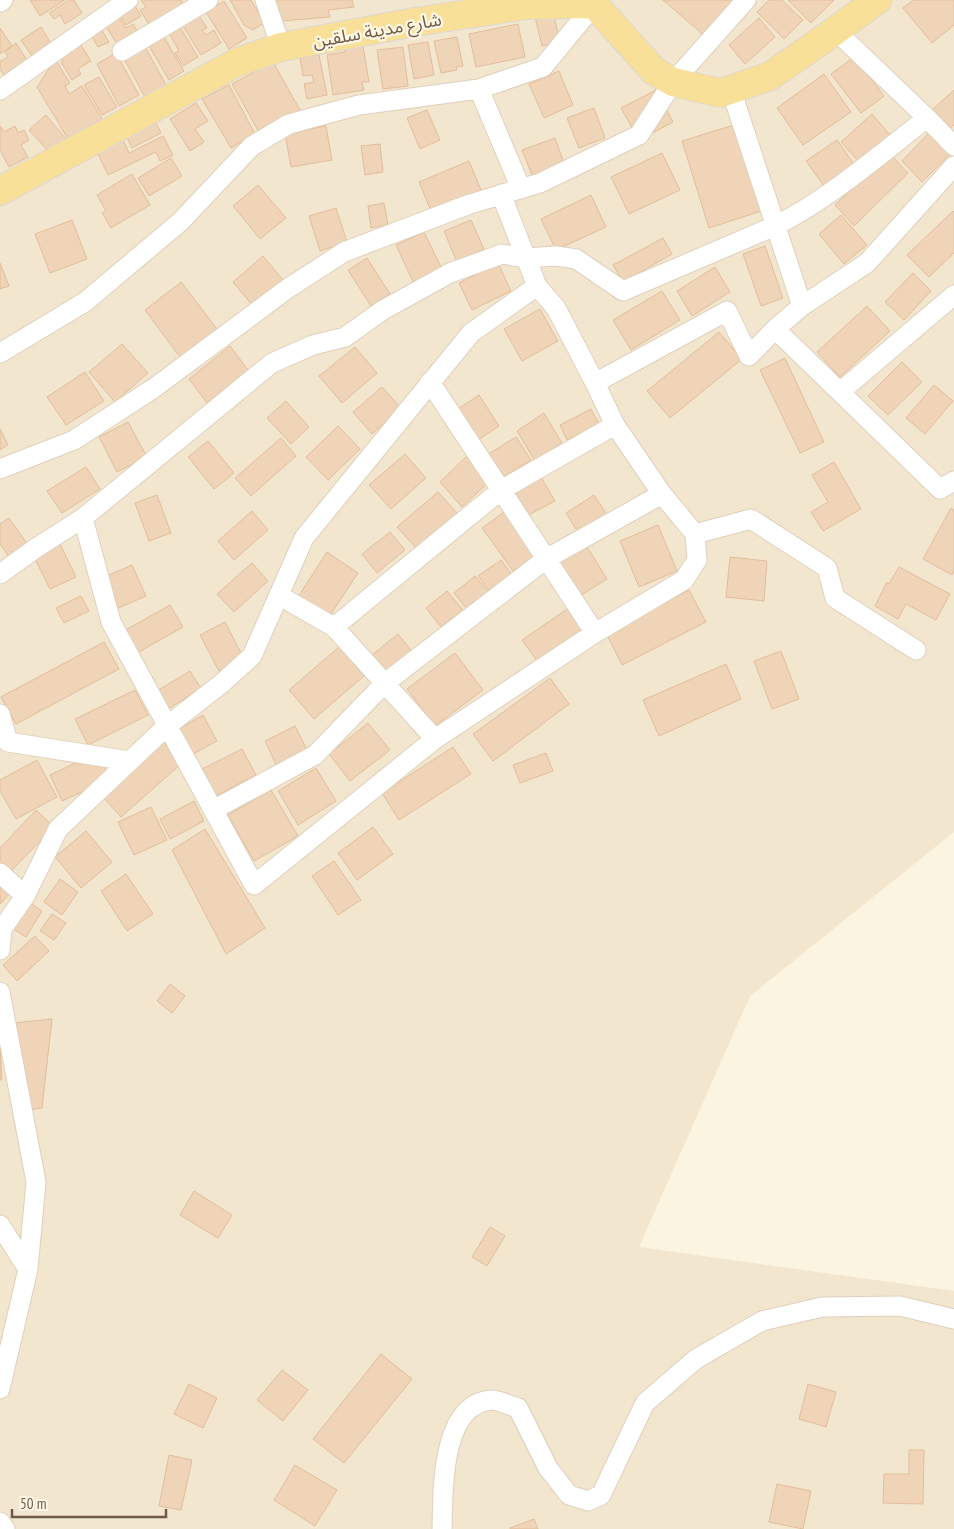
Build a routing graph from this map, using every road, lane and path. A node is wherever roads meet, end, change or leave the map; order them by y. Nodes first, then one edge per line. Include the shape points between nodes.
1 (3, 0) edge
2 (128, 0) edge
3 (208, 0) edge
4 (265, 0) edge
5 (746, 0) edge
6 (877, 0) edge
7 (0, 2) edge
8 (596, 2) edge
9 (836, 31) junction
10 (281, 47) junction
11 (122, 51) dead end
12 (673, 82) junction
13 (479, 89) junction
14 (0, 90) edge
15 (731, 90) junction
16 (927, 118) junction
17 (954, 146) edge
18 (954, 166) edge
19 (521, 189) junction
20 (0, 191) edge
21 (501, 194) junction
22 (775, 226) junction
23 (526, 258) junction
24 (537, 286) junction
25 (954, 295) edge
26 (802, 306) junction
27 (775, 329) junction
28 (0, 353) edge
29 (430, 382) junction
30 (596, 382) junction
31 (840, 392) junction
32 (615, 425) junction
33 (0, 469) edge
34 (954, 481) edge
35 (501, 490) junction
36 (662, 494) junction
37 (83, 518) junction
38 (696, 534) junction
39 (546, 559) junction
40 (0, 574) edge
41 (280, 596) junction
42 (334, 627) junction
43 (595, 632) junction
44 (916, 650) dead end
45 (385, 682) junction
46 (0, 714) edge
47 (167, 726) junction
48 (435, 738) junction
49 (129, 761) junction
50 (213, 810) junction
51 (0, 873) edge
52 (26, 896) junction
53 (0, 950) edge
54 (0, 992) edge
55 (0, 1225) edge
56 (28, 1269) junction
57 (954, 1319) edge
58 (0, 1389) edge
59 (0, 1522) edge
60 (5, 1529) edge
61 (442, 1529) edge

1 - 7 street
2 - 14 street
3 - 11 street
4 - 10 street
5 - 12 street
6 - 9 main road
8 - 10 main road, شارع مدينة سلقين via 527,5
8 - 12 main road via 654,71
8 - 13 street via 543,67
9 - 15 main road via 770,76
9 - 16 street
10 - 20 main road, شارع مدينة سلقين via 238,62
12 - 15 main road via 721,94
12 - 19 street via 639,134 540,183
13 - 19 street
13 - 28 street via 359,105 289,124 252,146 180,222 85,302
15 - 22 street
16 - 17 street
16 - 22 street via 798,215
18 - 26 street via 867,263
19 - 21 street
21 - 23 street
21 - 33 street via 344,252 287,289 154,388 74,440
22 - 23 street via 623,291 576,259 556,256
22 - 26 street
23 - 24 street
23 - 37 street via 502,254 450,273 383,310 345,338 313,345 272,363
24 - 29 street via 471,333
24 - 30 street via 556,308
25 - 31 street
26 - 27 street
27 - 30 street via 749,356 727,311
27 - 31 street
29 - 35 street
29 - 41 street via 304,538
30 - 32 street
31 - 34 street via 940,489
32 - 35 street
32 - 36 street
35 - 39 street
35 - 42 street
36 - 38 street
36 - 39 street
37 - 40 street
37 - 47 street via 111,622
38 - 43 street via 697,560 684,580
38 - 44 street via 751,519 827,568 835,598
39 - 43 street
39 - 45 street
41 - 42 street
41 - 47 street via 252,656
42 - 45 street
43 - 48 street
45 - 48 street
45 - 50 street via 314,756
46 - 49 street via 8,742
47 - 49 street
47 - 50 street
48 - 50 street via 254,884
49 - 52 street via 58,829
51 - 52 street
52 - 53 street via 2,929
54 - 56 street via 36,1182
55 - 56 street
56 - 58 street
57 - 61 street via 900,1306 842,1306 822,1307 762,1321 696,1359 645,1403 601,1495 588,1501 570,1495 548,1468 518,1408 492,1400 472,1407 453,1431 444,1475
59 - 60 street

